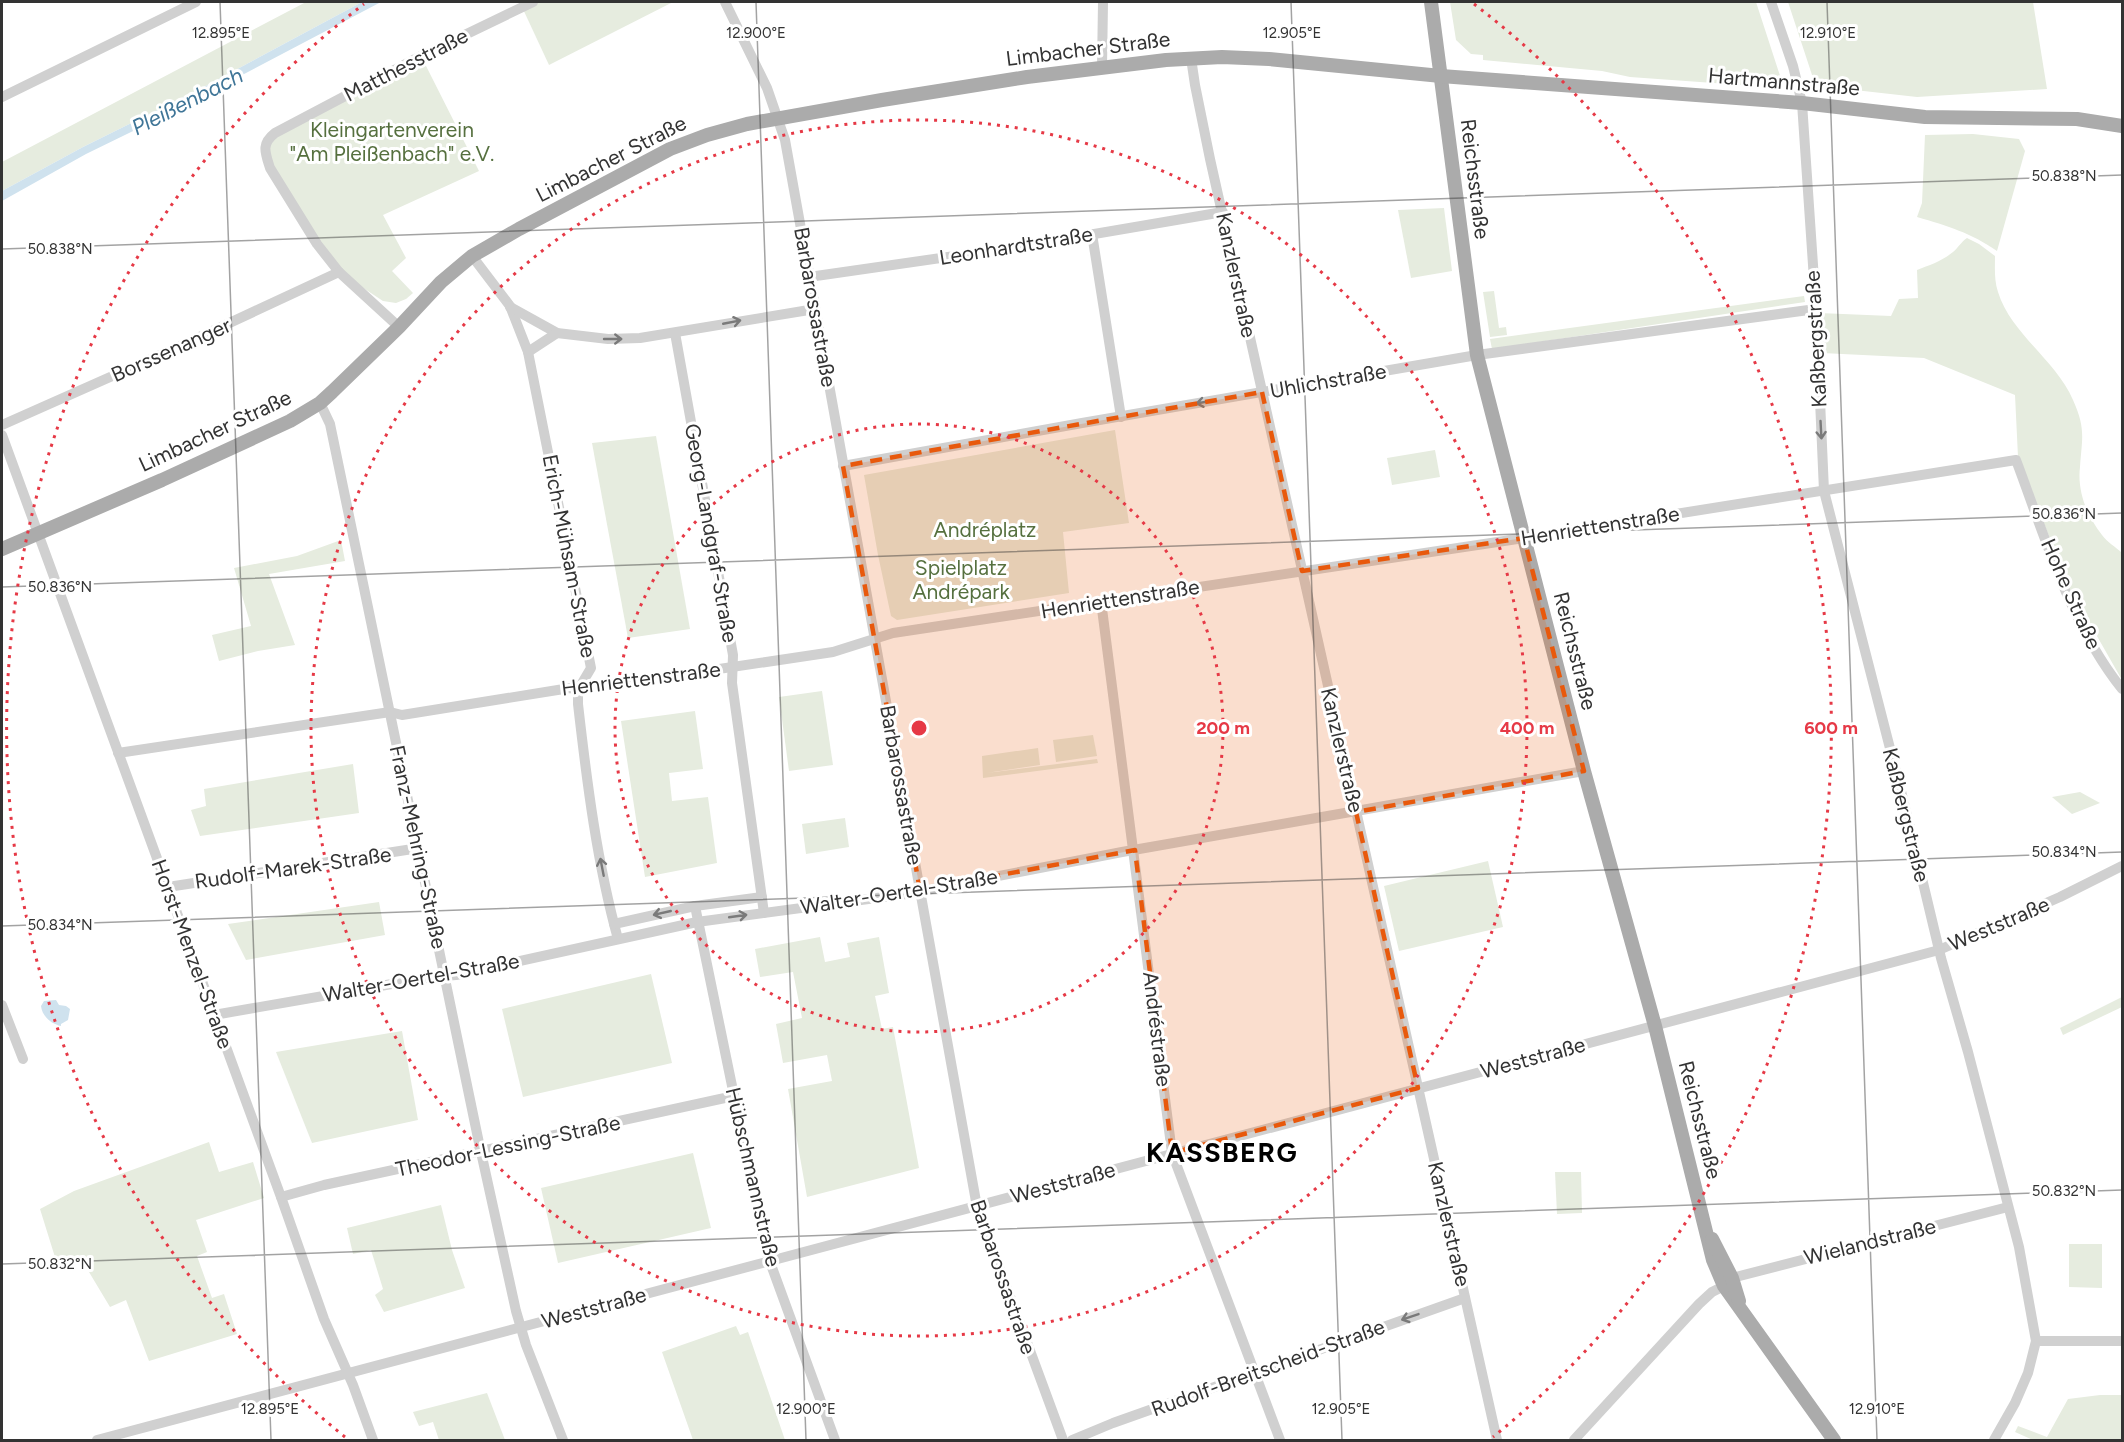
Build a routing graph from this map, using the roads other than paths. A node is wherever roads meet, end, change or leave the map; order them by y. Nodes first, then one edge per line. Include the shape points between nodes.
1 (196, 2) edge
2 (534, 2) edge
3 (725, 2) edge
4 (1103, 2) edge
5 (1431, 2) edge
6 (1771, 2) edge
7 (1191, 58) junction
8 (1102, 67) junction
9 (1441, 76) junction
10 (2, 97) edge
11 (1802, 103) junction
12 (778, 118) junction
13 (2122, 126) edge
14 (1223, 212) junction
15 (1092, 234) junction
16 (472, 256) junction
17 (339, 272) junction
18 (809, 277) junction
19 (510, 306) junction
20 (815, 309) junction
21 (1815, 309) junction
22 (399, 327) junction
23 (557, 333) junction
24 (675, 333) junction
25 (528, 352) junction
26 (1477, 355) junction
27 (1262, 392) junction
28 (320, 403) junction
29 (1121, 417) junction
30 (2, 425) edge
31 (2, 435) edge
32 (2016, 460) joint
33 (843, 466) junction
34 (1824, 491) junction
35 (39, 535) junction
36 (1524, 538) junction
37 (2, 549) edge
38 (1302, 571) junction
39 (1101, 602) junction
40 (874, 639) junction
41 (732, 667) junction
42 (2122, 689) edge
43 (578, 690) junction
44 (390, 712) junction
45 (118, 753) junction
46 (1584, 771) junction
47 (1356, 812) junction
48 (419, 848) junction
49 (1134, 850) junction
50 (2122, 866) edge
51 (168, 887) junction
52 (920, 890) junction
53 (762, 897) junction
54 (695, 906) junction
55 (765, 913) junction
56 (698, 922) junction
57 (614, 924) junction
58 (618, 939) junction
59 (1939, 950) junction
60 (445, 976) junction
61 (2, 1005) edge
62 (214, 1015) junction
63 (1655, 1026) junction
64 (23, 1059) dead end
65 (1418, 1088) junction
66 (734, 1096) junction
67 (482, 1153) junction
68 (1172, 1153) junction
69 (281, 1197) junction
70 (976, 1207) junction
71 (2008, 1207) junction
72 (769, 1261) junction
73 (1728, 1282) junction
74 (1465, 1298) junction
75 (521, 1328) junction
76 (2036, 1341) junction
77 (2122, 1341) edge
78 (346, 1373) junction
79 (1255, 1373) junction
80 (98, 1440) edge
81 (373, 1440) edge
82 (563, 1440) edge
83 (836, 1440) edge
84 (1063, 1440) edge
85 (1072, 1440) edge
86 (1280, 1440) edge
87 (1497, 1440) edge
88 (1574, 1440) edge
89 (1834, 1440) edge
90 (1994, 1440) edge

1 - 10 street
2 - 17 street, Matthesstraße via 421,56 267,139 266,156 273,173
3 - 12 street, Barbarossastraße
4 - 8 street
5 - 9 main road, Reichsstraße
6 - 11 street, Kaßbergstraße
7 - 8 main road, Limbacher Straße
7 - 9 main road, Limbacher Straße via 1269,58
7 - 14 street, Kanzlerstraße
8 - 12 main road, Limbacher Straße
9 - 11 main road, Hartmannstraße
9 - 26 main road, Reichsstraße
11 - 13 main road, Hartmannstraße via 1925,117 2087,120
11 - 21 street, Kaßbergstraße
12 - 16 main road, Limbacher Straße via 707,135 670,149
12 - 18 street, Barbarossastraße
14 - 15 street, Leonhardtstraße
14 - 27 street, Kanzlerstraße
15 - 18 street, Leonhardtstraße
15 - 29 street
16 - 19 street, Erich-Mühsam-Straße
16 - 22 main road, Limbacher Straße
17 - 22 street, Matthesstraße
17 - 30 street, Borssenanger
18 - 20 street, Barbarossastraße
19 - 23 street
19 - 25 street, Erich-Mühsam-Straße
24 -> 20 street
20 - 33 street, Barbarossastraße
21 - 26 street, Uhlichstraße
21 -> 34 street, Kaßbergstraße
22 - 28 main road, Limbacher Straße
23 -> 24 street via 608,339
23 - 25 street
24 - 41 street, Georg-Landgraf-Straße
25 - 43 street, Erich-Mühsam-Straße via 591,668
26 - 27 street, Uhlichstraße
26 - 36 main road, Reichsstraße
27 -> 29 street, Uhlichstraße
27 - 38 street, Kanzlerstraße
28 - 35 main road, Limbacher Straße via 248,442
28 - 44 street, Franz-Mehring-Straße via 330,424
29 - 33 street, Uhlichstraße
31 - 35 street
32 - 34 street, Henriettenstraße
32 - 42 street, Hohe Straße via 2063,588 2105,667
33 - 40 street, Barbarossastraße
34 - 36 street, Henriettenstraße
34 - 59 street, Kaßbergstraße
35 - 37 main road, Limbacher Straße
35 - 45 street, Horst-Menzel-Straße
36 - 38 street, Henriettenstraße
36 - 46 main road, Reichsstraße
38 - 39 street, Henriettenstraße
38 - 47 street, Kanzlerstraße
39 - 40 street, Henriettenstraße
39 - 49 street, Andréstraße
40 - 41 street, Henriettenstraße via 833,652
40 - 52 street, Barbarossastraße
41 - 43 street, Henriettenstraße
41 - 53 street, Georg-Landgraf-Straße
43 - 44 street, Henriettenstraße via 570,688 402,715
57 -> 43 street, Erich-Mühsam-Straße via 591,808
44 - 45 street, Henriettenstraße
44 - 48 street, Franz-Mehring-Straße
45 - 51 street, Horst-Menzel-Straße
46 - 47 street, Walter-Oertel-Straße
46 - 63 main road, Reichsstraße
47 - 49 street, Walter-Oertel-Straße
47 - 65 street, Kanzlerstraße
48 - 51 street, Rudolf-Marek-Straße
48 - 60 street, Franz-Mehring-Straße
49 - 52 street, Walter-Oertel-Straße
49 - 68 street, Andréstraße
50 - 59 street, Weststraße
51 - 62 street, Horst-Menzel-Straße
52 - 55 street, Walter-Oertel-Straße
52 - 70 street, Barbarossastraße
53 - 54 street
53 - 55 street, Georg-Landgraf-Straße
54 - 56 street, Hübschmannstraße
54 -> 57 street
56 -> 55 street, Walter-Oertel-Straße
56 - 58 street, Walter-Oertel-Straße
56 - 66 street, Hübschmannstraße
57 - 58 street, Erich-Mühsam-Straße
58 - 60 street, Walter-Oertel-Straße
59 - 63 street, Weststraße
59 - 71 street, Kaßbergstraße
60 - 62 street, Walter-Oertel-Straße
60 - 67 street, Franz-Mehring-Straße
61 - 64 street
62 - 69 street, Horst-Menzel-Straße
63 - 65 street, Weststraße
63 - 73 main road, Reichsstraße via 1706,1229
65 - 68 street, Weststraße
65 - 74 street, Kanzlerstraße
66 - 67 street, Theodor-Lessing-Straße
66 - 72 street, Hübschmannstraße
67 - 69 street, Theodor-Lessing-Straße
67 - 75 street, Franz-Mehring-Straße
68 - 70 street, Weststraße
68 - 79 street, Andréstraße
69 - 78 street, Horst-Menzel-Straße
70 - 72 street, Weststraße
70 - 84 street, Barbarossastraße
71 - 73 street, Wielandstraße
71 - 76 street, Kaßbergstraße
72 - 75 street, Weststraße
72 - 83 street, Hübschmannstraße
73 - 88 street via 1699,1304
73 - 89 main road, Reichsstraße via 1742,1309
74 -> 79 street, Rudolf-Breitscheid-Straße
74 - 87 street, Kanzlerstraße
75 - 78 street, Weststraße
75 - 82 street, Franz-Mehring-Straße
76 - 77 street
76 - 90 street, Kaßbergstraße via 2028,1373
78 - 80 street, Weststraße
78 - 81 street, Horst-Menzel-Straße
79 - 85 street, Rudolf-Breitscheid-Straße
79 - 86 street, Andréstraße

